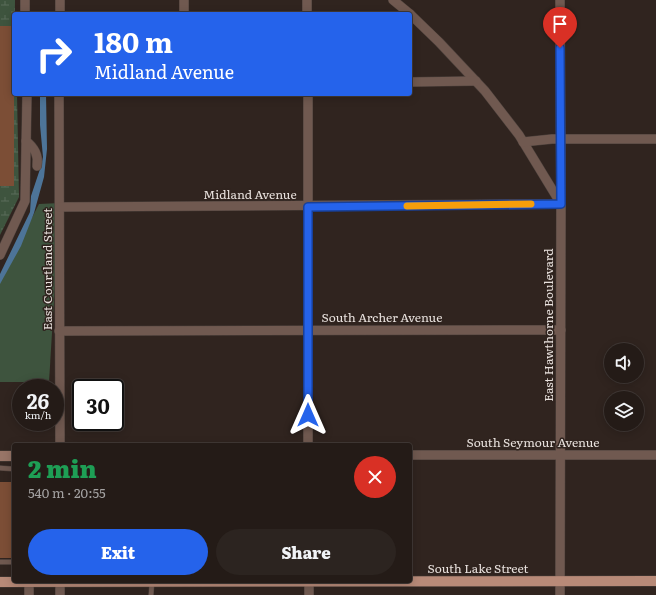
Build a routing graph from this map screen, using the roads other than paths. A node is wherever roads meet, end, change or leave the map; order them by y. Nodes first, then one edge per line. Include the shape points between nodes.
1 (25, 0) edge
2 (60, 0) edge
3 (184, 0) edge
4 (307, 0) edge
5 (393, 0) edge
6 (560, 0) edge
7 (25, 12) edge
8 (60, 12) edge
9 (184, 12) edge
10 (307, 12) edge
11 (408, 12) edge
12 (412, 16) edge
13 (476, 81) junction
14 (412, 82) edge
15 (27, 96) edge
16 (60, 96) edge
17 (308, 96) edge
18 (561, 139) junction
19 (656, 139) edge
20 (26, 141) junction
21 (523, 142) junction
22 (37, 166) dead end
23 (561, 204) junction
24 (60, 207) junction
25 (308, 207) junction
26 (0, 255) edge
27 (308, 330) junction
28 (561, 330) junction
29 (60, 331) junction
30 (60, 443) edge
31 (308, 443) edge
32 (412, 455) edge
33 (560, 455) junction
34 (656, 455) edge
35 (0, 456) edge
36 (12, 456) edge
37 (0, 468) edge
38 (12, 469) edge
39 (0, 562) edge
40 (12, 562) edge
41 (656, 581) edge
42 (0, 582) edge
43 (12, 582) edge
44 (412, 582) edge
45 (560, 582) junction
46 (35, 583) edge
47 (60, 583) edge
48 (152, 583) edge
49 (309, 583) edge
50 (29, 595) edge
51 (60, 595) edge
52 (151, 595) edge
53 (309, 595) edge
54 (560, 595) edge

1 - 7 street
2 - 8 street
3 - 9 street
4 - 10 street
5 - 11 street
6 - 18 street, East Hawthorne Boulevard
12 - 13 street
13 - 14 street
13 - 21 street
15 - 20 street
16 - 24 street, East Courtland Street
17 - 25 street
18 - 19 street
18 - 21 street
18 - 23 street, East Hawthorne Boulevard
20 - 22 street via 36,153
20 - 26 street via 25,201
21 - 23 street
23 - 25 street, Midland Avenue
23 - 28 street, East Hawthorne Boulevard
24 - 25 street, Midland Avenue
24 - 29 street, East Courtland Street
25 - 27 street
27 - 28 street, South Archer Avenue
27 - 29 street, South Archer Avenue
27 - 31 street
28 - 33 street, East Hawthorne Boulevard
29 - 30 street, East Courtland Street
32 - 33 street, South Seymour Avenue
33 - 34 street, South Seymour Avenue
33 - 45 street, East Hawthorne Boulevard
35 - 36 street
37 - 38 lane
39 - 40 lane
41 - 45 main road, South Lake Street
42 - 43 main road, South Lake Street
44 - 45 main road, South Lake Street
45 - 54 street, East Hawthorne Boulevard
46 - 50 street
47 - 51 street
48 - 52 lane
49 - 53 street

